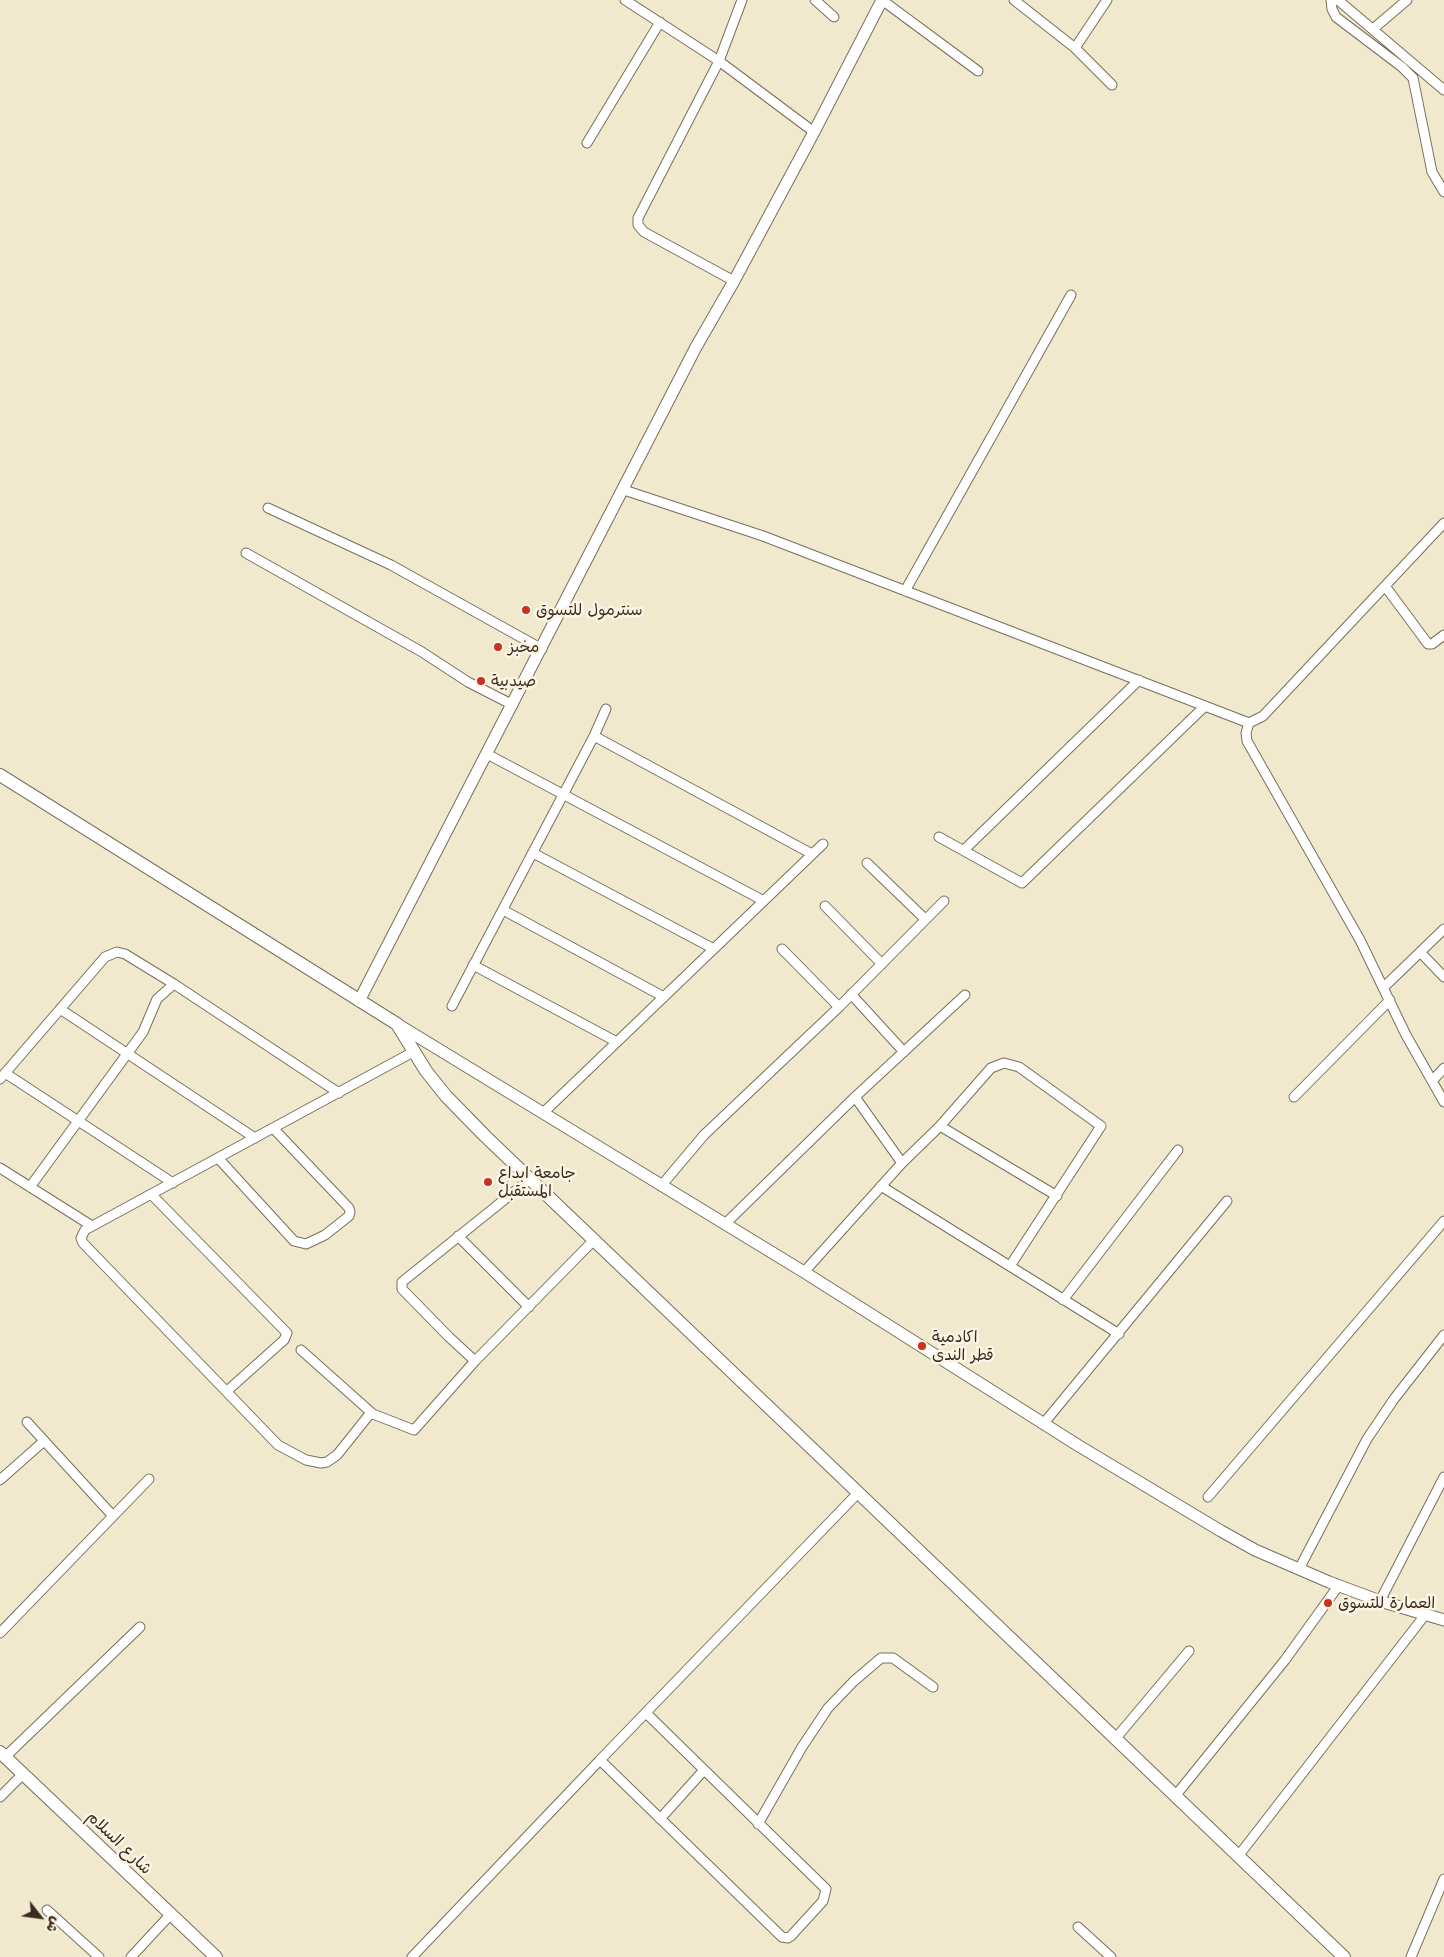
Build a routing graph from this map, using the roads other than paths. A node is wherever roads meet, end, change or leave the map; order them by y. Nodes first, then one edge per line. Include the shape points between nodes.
1 (625, 0) edge
2 (742, 0) edge
3 (815, 0) edge
4 (882, 0) edge
5 (1014, 0) edge
6 (1107, 0) edge
7 (1331, 0) edge
8 (1338, 0) edge
9 (1407, 0) edge
10 (834, 17) dead end
11 (660, 22) junction
12 (1373, 29) junction
13 (1074, 48) junction
14 (719, 61) junction
15 (978, 71) dead end
16 (1112, 85) dead end
17 (1444, 90) edge
18 (814, 132) junction
19 (587, 143) dead end
20 (1444, 192) edge
21 (734, 281) junction
22 (1071, 295) dead end
23 (624, 490) junction
24 (268, 508) dead end
25 (1444, 523) edge
26 (246, 553) dead end
27 (1385, 586) junction
28 (905, 591) junction
29 (1444, 635) edge
30 (542, 649) junction
31 (1139, 680) junction
32 (513, 705) junction
33 (1205, 706) junction
34 (606, 709) dead end
35 (1249, 723) junction
36 (594, 736) junction
37 (487, 754) junction
38 (0, 775) edge
39 (562, 794) junction
40 (939, 837) dead end
41 (823, 844) dead end
42 (964, 850) junction
43 (533, 853) junction
44 (812, 854) junction
45 (867, 863) dead end
46 (764, 901) junction
47 (944, 901) dead end
48 (826, 906) dead end
49 (502, 910) junction
50 (925, 919) junction
51 (1444, 929) edge
52 (714, 948) junction
53 (782, 949) dead end
54 (1420, 952) junction
55 (882, 964) junction
56 (473, 965) junction
57 (1444, 977) edge
58 (174, 984) junction
59 (1384, 986) junction
60 (851, 994) junction
61 (966, 995) dead end
62 (664, 997) junction
63 (1390, 1000) junction
64 (359, 1001) junction
65 (452, 1006) dead end
66 (839, 1007) junction
67 (60, 1009) junction
68 (397, 1024) junction
69 (617, 1042) junction
70 (413, 1052) junction
71 (904, 1052) junction
72 (128, 1054) junction
73 (1444, 1068) edge
74 (2, 1076) edge
75 (1432, 1081) junction
76 (339, 1093) junction
77 (855, 1097) junction
78 (1294, 1097) dead end
79 (1444, 1102) edge
80 (543, 1113) junction
81 (79, 1122) junction
82 (940, 1126) junction
83 (273, 1128) junction
84 (255, 1138) junction
85 (1178, 1150) dead end
86 (218, 1158) junction
87 (902, 1163) junction
88 (0, 1168) edge
89 (530, 1179) junction
90 (172, 1182) junction
91 (661, 1186) junction
92 (881, 1186) junction
93 (30, 1187) junction
94 (151, 1194) junction
95 (1057, 1196) junction
96 (1227, 1201) dead end
97 (1444, 1221) edge
98 (725, 1224) junction
99 (92, 1226) junction
100 (458, 1236) junction
101 (594, 1240) junction
102 (1010, 1266) junction
103 (804, 1272) junction
104 (1063, 1300) junction
105 (529, 1307) junction
106 (1119, 1334) junction
107 (1444, 1335) edge
108 (301, 1350) dead end
109 (476, 1361) junction
110 (227, 1391) junction
111 (374, 1414) junction
112 (27, 1422) dead end
113 (1044, 1423) junction
114 (44, 1441) junction
115 (1444, 1476) edge
116 (149, 1479) dead end
117 (0, 1480) edge
118 (858, 1493) junction
119 (1208, 1497) dead end
120 (113, 1516) junction
121 (1299, 1569) junction
122 (1339, 1585) junction
123 (1380, 1601) junction
124 (1425, 1615) junction
125 (1444, 1620) edge
126 (140, 1627) dead end
127 (0, 1633) edge
128 (1189, 1651) dead end
129 (933, 1687) dead end
130 (646, 1713) junction
131 (1116, 1738) junction
132 (3, 1754) edge
133 (600, 1760) junction
134 (704, 1770) junction
135 (23, 1774) junction
136 (1176, 1795) junction
137 (0, 1797) edge
138 (660, 1819) junction
139 (758, 1824) junction
140 (1238, 1855) junction
141 (1444, 1879) edge
142 (47, 1910) dead end
143 (171, 1914) junction
144 (1078, 1927) dead end
145 (99, 1957) edge
146 (131, 1957) edge
147 (216, 1957) edge
148 (412, 1957) edge
149 (1111, 1957) edge
150 (1344, 1957) edge
151 (1411, 1957) edge

1 - 11 street
2 - 14 street
3 - 10 street
4 - 15 street
4 - 18 street
5 - 13 street
6 - 13 street
7 - 20 street via 1336,17 1412,78 1432,172
8 - 12 street
9 - 12 street
11 - 14 street
11 - 19 street
12 - 17 street
13 - 16 street
14 - 18 street
14 - 21 street via 638,218 638,225 644,232
18 - 21 street
21 - 23 street via 696,347
22 - 28 street
23 - 28 street via 763,536
23 - 30 street
24 - 30 street via 391,565
25 - 27 street
26 - 32 street
27 - 29 street via 1428,644
27 - 35 street via 1263,716
28 - 31 street
30 - 32 street
31 - 33 street
31 - 42 street
32 - 37 street
33 - 35 street
33 - 42 street via 1026,881 1018,882
34 - 36 street
35 - 59 street via 1247,741
36 - 39 street
36 - 44 street
37 - 39 street
37 - 64 street
38 - 64 main road
39 - 43 street
39 - 46 street
40 - 42 street
41 - 44 street
43 - 49 street
43 - 52 street
44 - 46 street
45 - 50 street
46 - 52 street
47 - 50 street
48 - 55 street
49 - 56 street
49 - 62 street
50 - 55 street
51 - 54 street
52 - 62 street
53 - 66 street
54 - 57 street
54 - 59 street
55 - 60 street
56 - 65 street
56 - 69 street
58 - 67 street via 125,954 113,953 105,957
58 - 72 street via 154,1004 143,1032
58 - 76 street
59 - 63 street
60 - 66 street
60 - 71 street
61 - 71 street
62 - 69 street
63 - 75 street
63 - 78 street
64 - 68 main road
66 - 91 street via 704,1135
67 - 72 street
67 - 74 street
68 - 70 main road
68 - 80 street
69 - 80 street
70 - 76 street
70 - 89 main road via 457,1108
71 - 77 street
72 - 81 street
72 - 84 street
73 - 75 street
74 - 81 street
75 - 79 street
76 - 83 street
77 - 87 street
77 - 98 street
80 - 91 street
81 - 90 street
81 - 93 street
82 - 87 street
82 - 95 street
82 - 95 street via 991,1068 1004,1063 1019,1067 1101,1126
83 - 84 street
83 - 86 street via 349,1208 349,1216 325,1235 306,1244 294,1241
84 - 86 street
85 - 104 street
86 - 90 street
87 - 92 street
88 - 93 street
89 - 100 street
89 - 101 main road
90 - 94 street
91 - 98 street
92 - 102 street
92 - 103 street
93 - 99 street
94 - 99 street
94 - 110 street via 287,1333 284,1340
95 - 102 street
96 - 106 street
97 - 119 street
98 - 103 street
99 - 110 street via 82,1234 83,1243
100 - 105 street
100 - 109 street via 406,1277 401,1285 422,1310
101 - 105 street
101 - 118 main road
102 - 104 street
103 - 113 street
104 - 106 street
105 - 109 street
106 - 113 street
107 - 121 street via 1367,1438
108 - 111 street
109 - 111 street via 414,1430
110 - 111 street via 278,1445 306,1460 321,1463 337,1455 369,1415
112 - 114 street
113 - 121 street via 1221,1531
114 - 117 street
114 - 120 street
115 - 123 street
116 - 120 street
118 - 130 street
118 - 131 main road
120 - 127 street
121 - 122 street
122 - 123 street
122 - 136 street via 1285,1660
123 - 124 street
124 - 125 street
124 - 140 street
126 - 132 street
128 - 131 street
129 - 139 street via 893,1658 881,1658 828,1708
130 - 133 street
130 - 134 street
131 - 136 main road
132 - 135 main road, شارع السلام
133 - 138 street
133 - 148 street
134 - 138 street
134 - 139 street
135 - 137 street
135 - 143 main road, شارع السلام
136 - 140 main road
138 - 139 street via 782,1937 788,1938 824,1900 826,1890
140 - 150 main road
141 - 151 street
142 - 145 street
143 - 146 street
143 - 147 main road, شارع السلام
144 - 149 street

